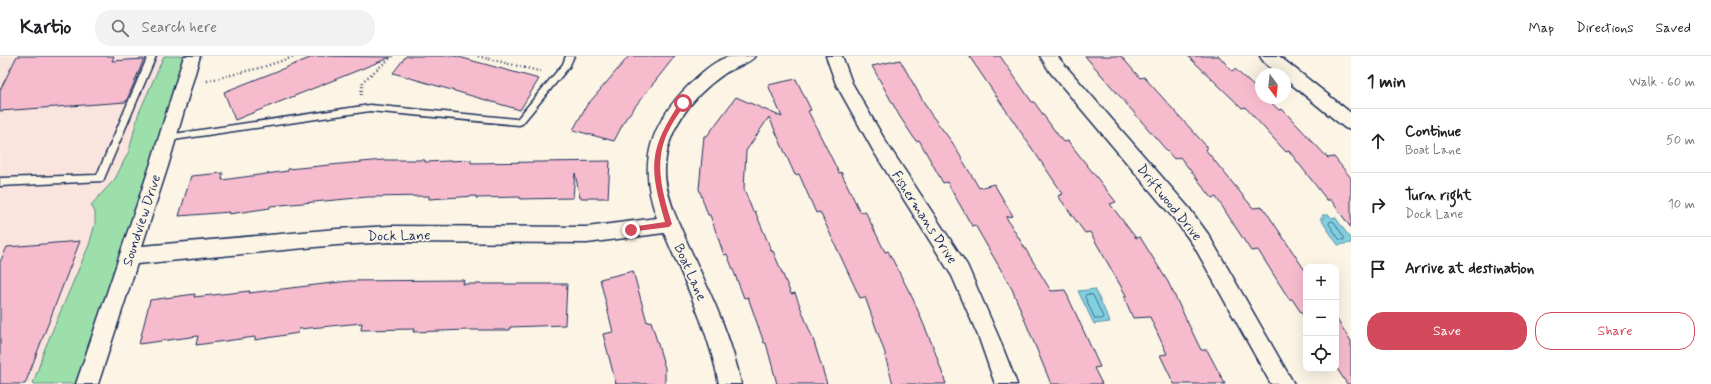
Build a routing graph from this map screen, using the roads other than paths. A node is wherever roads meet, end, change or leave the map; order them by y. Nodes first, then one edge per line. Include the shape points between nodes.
1 (152, 56) edge
2 (192, 56) edge
3 (570, 56) edge
4 (747, 56) edge
5 (834, 56) edge
6 (1048, 56) edge
7 (1268, 56) edge
8 (1351, 122) edge
9 (167, 138) junction
10 (0, 182) edge
11 (669, 224) junction
12 (130, 256) junction
13 (87, 384) edge
14 (730, 384) edge
15 (1006, 384) edge
16 (1283, 384) edge

1 - 10 lane via 100,178
2 - 9 street, Soundview Drive
3 - 9 lane via 566,65 520,122 370,108
4 - 11 street, Boat Lane via 719,69 702,82 667,126 661,141 656,173
5 - 15 street, Fishermans Drive via 844,84 876,141 960,271
6 - 16 street, Driftwood Drive via 1182,214 1201,240
7 - 8 street
9 - 12 street, Soundview Drive
11 - 12 street, Dock Lane via 587,235 337,236
11 - 14 street, Boat Lane via 713,323 724,353
12 - 13 street, Soundview Drive

